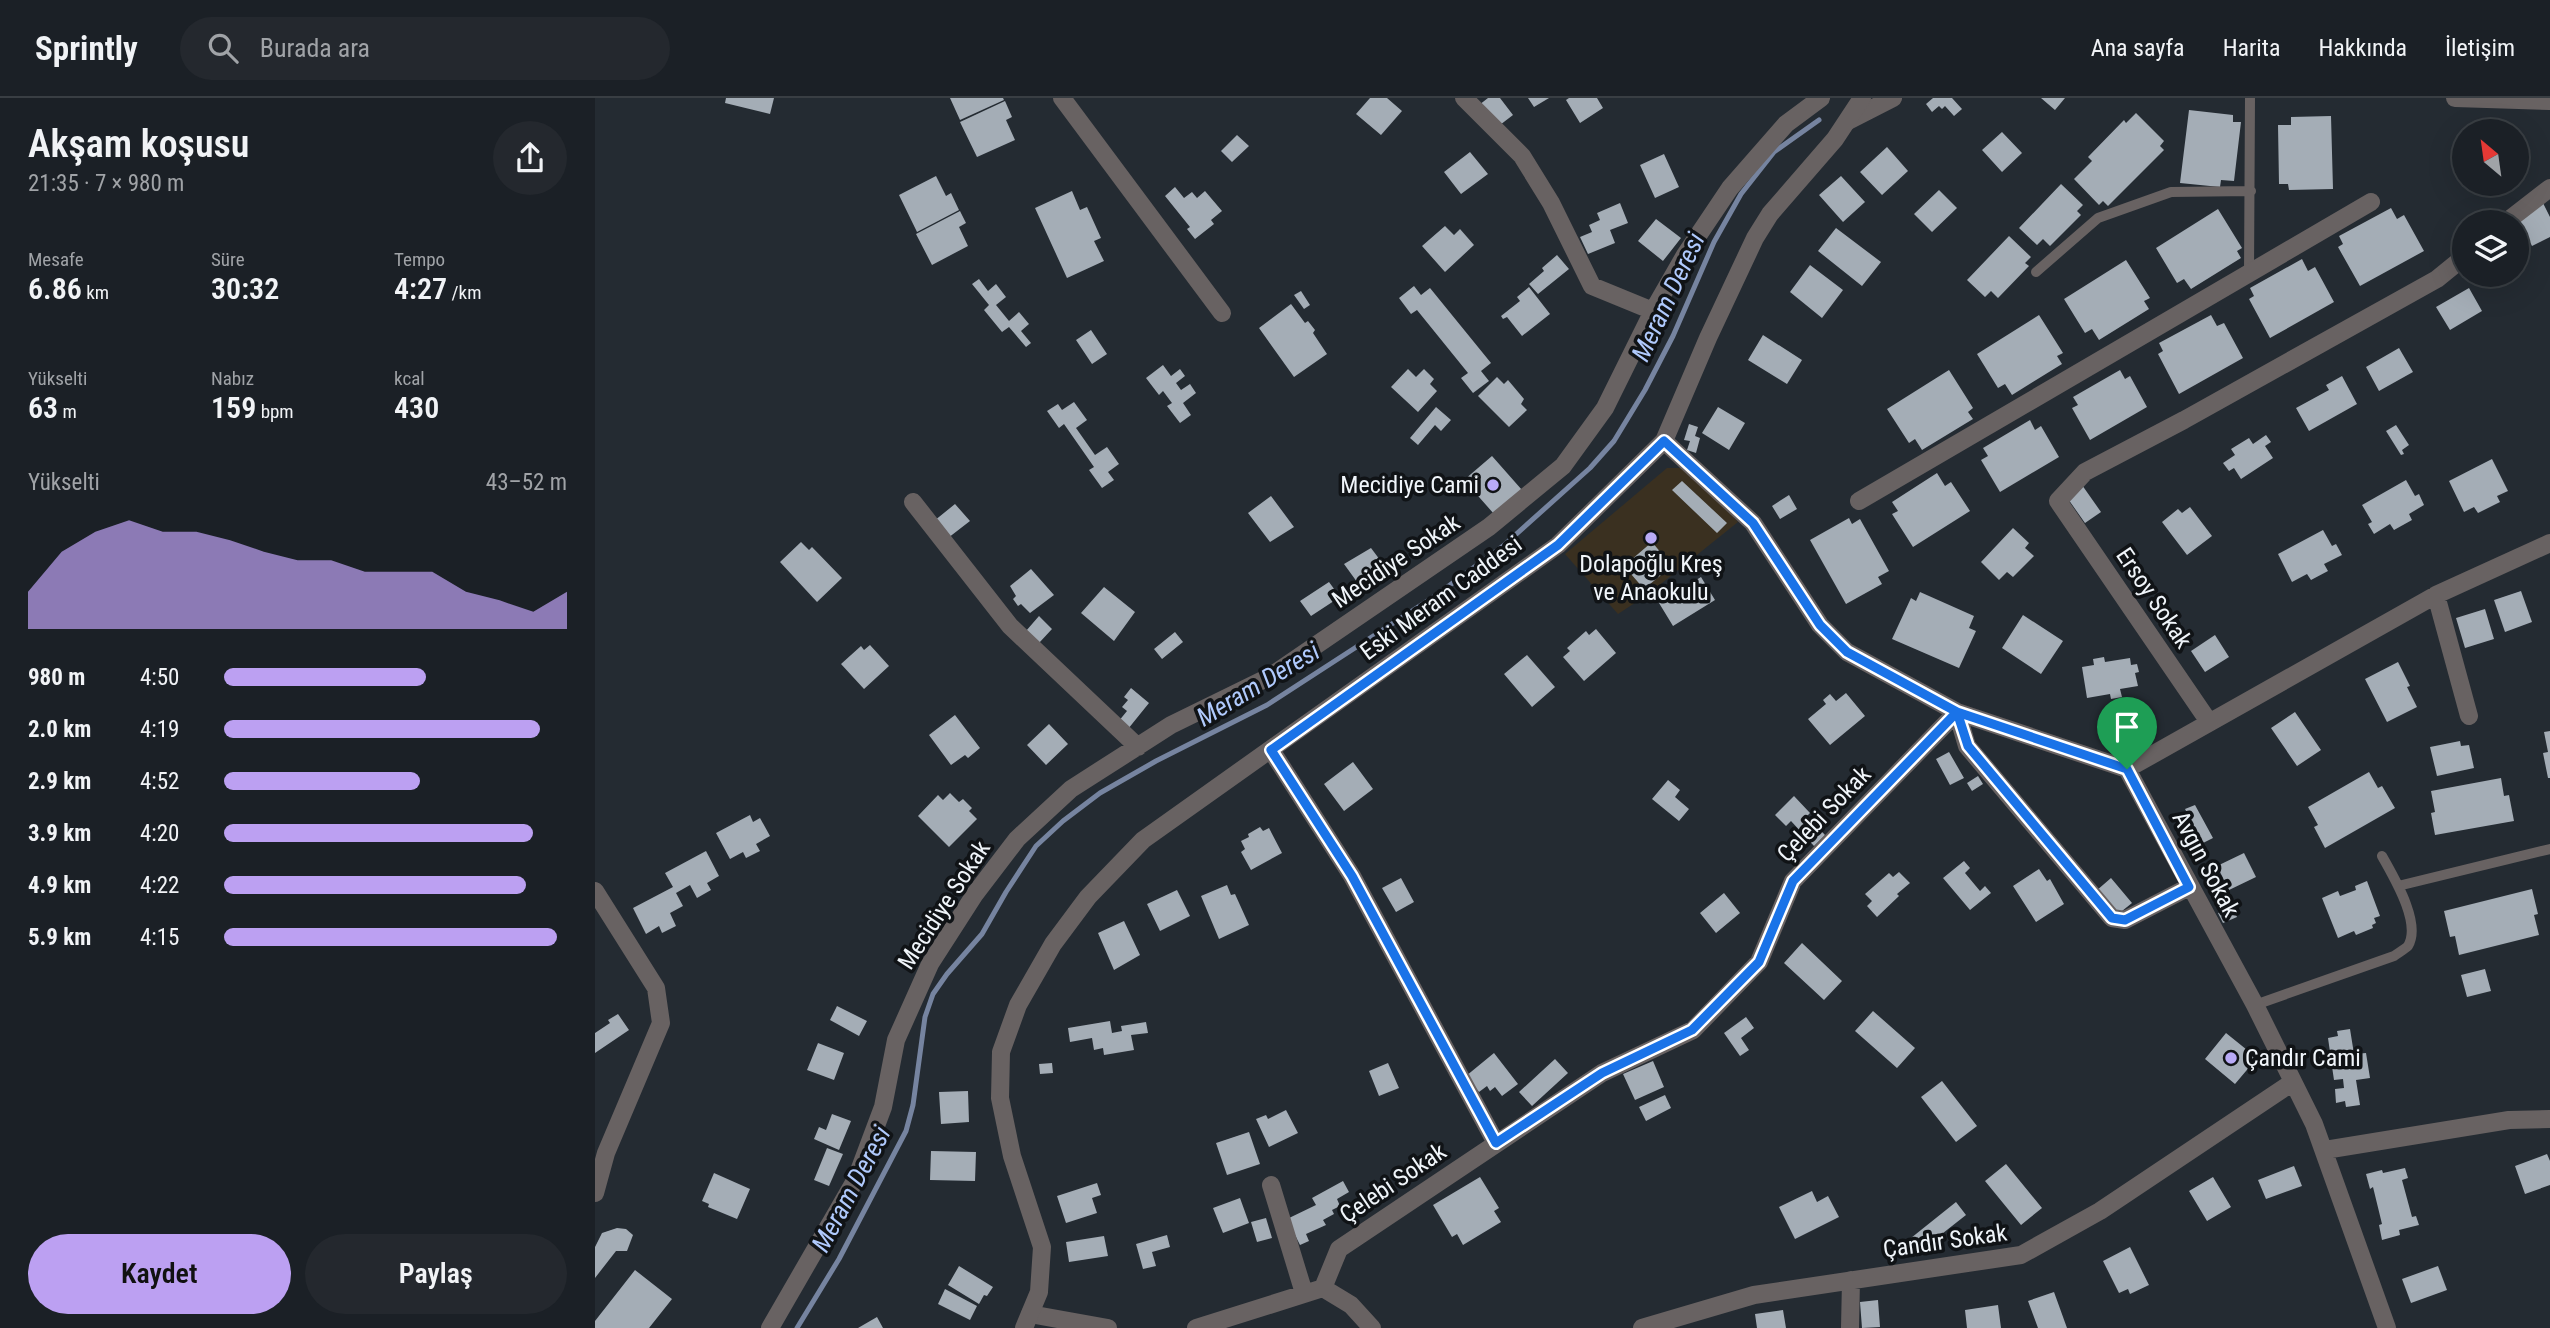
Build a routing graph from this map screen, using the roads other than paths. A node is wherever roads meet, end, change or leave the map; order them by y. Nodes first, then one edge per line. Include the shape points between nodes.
1 (1062, 98) edge
2 (1464, 98) edge
3 (1821, 98) edge
4 (1862, 98) edge
5 (1893, 98) edge
6 (2250, 98) edge
7 (2455, 98) edge
8 (2550, 101) edge
9 (1849, 121) junction
10 (2550, 188) edge
11 (2251, 191) junction
12 (2371, 202) dead end
13 (2522, 210) edge
14 (2452, 266) edge
15 (2036, 272) dead end
16 (2249, 272) junction
17 (1653, 310) junction
18 (1222, 313) dead end
19 (1664, 441) junction
20 (1859, 501) dead end
21 (912, 502) dead end
22 (2550, 543) edge
23 (2436, 595) junction
24 (1957, 712) junction
25 (2469, 716) dead end
26 (2209, 722) junction
27 (1138, 747) junction
28 (1271, 750) junction
29 (2127, 769) junction
30 (2550, 849) edge
31 (2382, 856) dead end
32 (2398, 886) junction
33 (2189, 887) junction
34 (595, 891) edge
35 (2255, 1006) junction
36 (2293, 1082) junction
37 (2550, 1119) edge
38 (1496, 1143) junction
39 (2325, 1150) junction
40 (1271, 1185) dead end
41 (595, 1193) edge
42 (1851, 1280) junction
43 (1323, 1288) junction
44 (1304, 1293) junction
45 (1027, 1321) edge
46 (770, 1328) edge
47 (1108, 1328) edge
48 (1196, 1328) edge
49 (1372, 1328) edge
50 (1642, 1328) edge
51 (1850, 1328) edge
52 (2387, 1328) edge

1 - 18 street
2 - 17 street via 1522,156 1592,286
3 - 17 street, Mecidiye Sokak via 1786,124 1730,188
4 - 9 street, Eski Meram Caddesi
5 - 9 street
6 - 11 lane
7 - 8 street
9 - 19 street, Eski Meram Caddesi via 1755,238
10 - 13 street
11 - 15 lane via 2171,191 2098,218
11 - 16 lane
12 - 16 street
14 - 26 street, Ersoy Sokak via 2184,420 2085,471 2059,501
16 - 20 street
17 - 27 street, Mecidiye Sokak via 1605,408 1563,466 1489,527 1271,676 1171,725
19 - 24 street via 1753,523 1820,625 1847,652
19 - 28 street, Eski Meram Caddesi via 1558,545
21 - 27 street via 1010,626
22 - 23 street
23 - 25 street
23 - 26 street
24 - 29 street
24 - 33 street via 1968,746 2112,918 2125,920
24 - 38 street, Çelebi Sokak via 1793,881 1759,962 1692,1030 1602,1073
26 - 29 street
27 - 46 street, Mecidiye Sokak via 1071,789 1017,839 930,964 896,1040 883,1107 856,1179
28 - 38 street via 1352,876
28 - 45 street, Eski Meram Caddesi via 1143,840 1088,897 1017,1005 1000,1052 1000,1097 1012,1156 1042,1247 1039,1292
29 - 33 street, Avgın Sokak
30 - 32 lane
31 - 32 lane
32 - 35 lane via 2412,932 2407,946 2394,956
33 - 35 street, Avgın Sokak
34 - 41 street via 656,988 661,1023 606,1153
35 - 36 street, Avgın Sokak
36 - 39 street, Avgın Sokak
36 - 42 street, Çandır Sokak via 2100,1212 2021,1255
37 - 39 street via 2509,1120
38 - 43 street, Çelebi Sokak via 1339,1249
39 - 52 street, Avgın Sokak
40 - 44 street
42 - 50 street, Çandır Sokak via 1754,1294
42 - 51 street
43 - 44 street
43 - 49 street via 1351,1305
44 - 48 street
45 - 47 street

